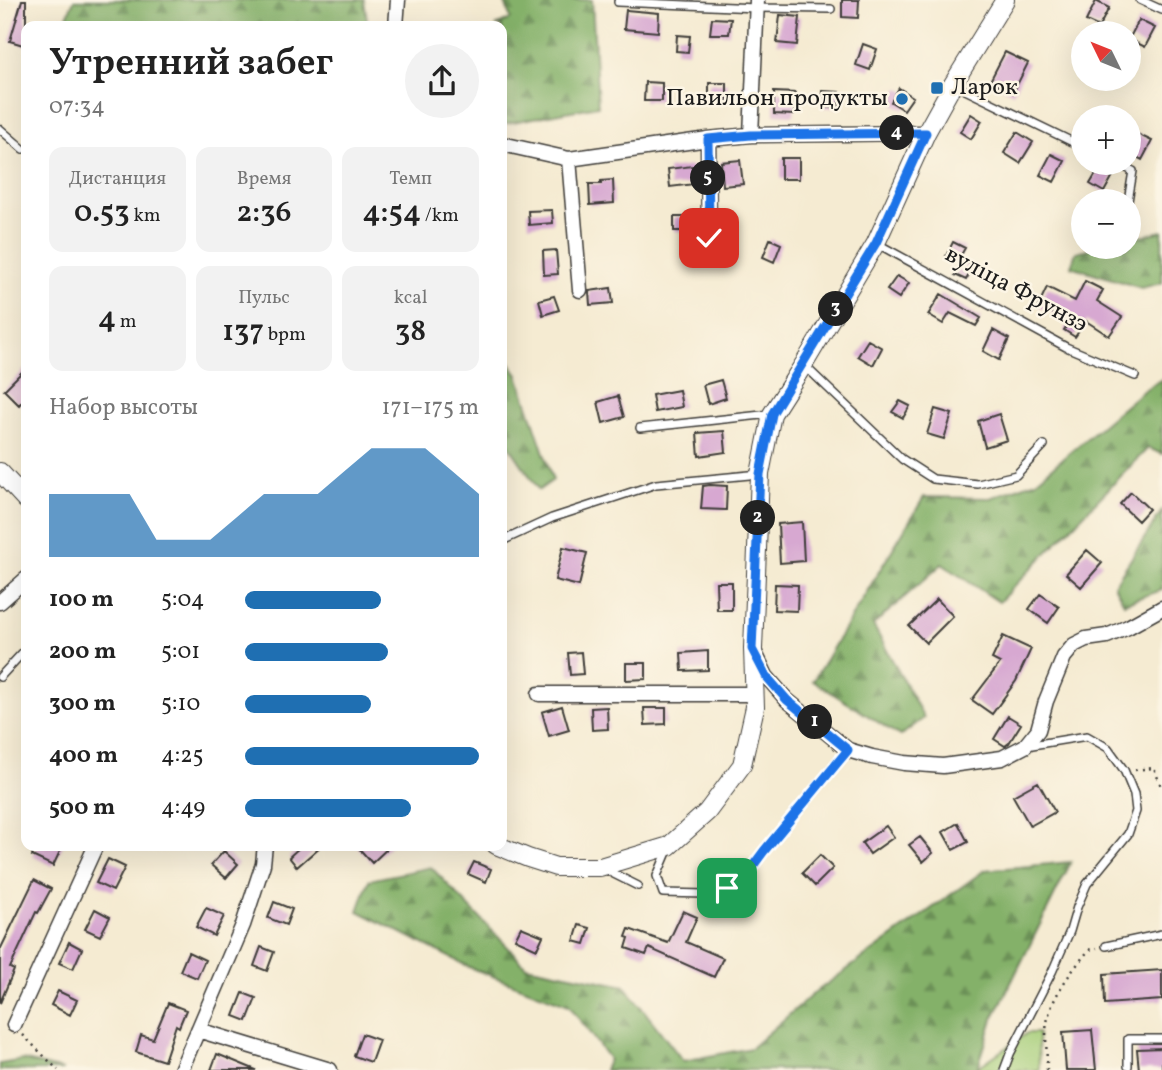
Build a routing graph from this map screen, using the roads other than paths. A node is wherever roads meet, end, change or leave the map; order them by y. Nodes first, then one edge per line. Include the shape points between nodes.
1 (398, 0) edge
2 (1006, 0) edge
3 (1140, 0) edge
4 (618, 2) edge
5 (757, 4) edge
6 (831, 9) dead end
7 (1162, 10) edge
8 (396, 21) edge
9 (953, 84) junction
10 (0, 129) edge
11 (926, 133) junction
12 (751, 135) junction
13 (708, 139) junction
14 (1071, 141) edge
15 (507, 145) edge
16 (21, 147) edge
17 (569, 159) junction
18 (709, 238) dead end
19 (876, 243) junction
20 (580, 290) dead end
21 (804, 365) junction
22 (1135, 376) dead end
23 (772, 414) junction
24 (640, 428) dead end
25 (1044, 445) dead end
26 (0, 472) edge
27 (760, 474) junction
28 (21, 495) edge
29 (507, 539) edge
30 (21, 583) edge
31 (0, 602) edge
32 (1162, 608) edge
33 (752, 649) junction
34 (21, 654) edge
35 (0, 677) edge
36 (539, 694) dead end
37 (755, 695) junction
38 (1025, 746) junction
39 (848, 750) junction
40 (669, 846) junction
41 (507, 849) edge
42 (93, 851) edge
43 (264, 851) edge
44 (600, 867) junction
45 (638, 886) dead end
46 (1162, 934) edge
47 (1106, 947) road end
48 (14, 1025) road end
49 (198, 1030) junction
50 (1162, 1039) edge
51 (1128, 1066) dead end
52 (181, 1070) edge
53 (330, 1070) edge
54 (1004, 1070) edge

1 - 8 street
2 - 9 street
3 - 7 lane
4 - 5 lane
5 - 6 lane
5 - 12 street
9 - 11 street
9 - 14 lane
10 - 16 lane
11 - 12 street
11 - 19 street
12 - 13 street
13 - 17 street
13 - 18 street
15 - 17 street
17 - 20 street
19 - 21 street
19 - 22 lane, вуліца Фрунзэ via 1066,347
21 - 23 street
21 - 25 lane via 902,460 933,479 978,484 1016,475
23 - 24 lane
23 - 27 street
26 - 28 street
27 - 29 lane via 656,484 552,518
27 - 33 street
30 - 31 street
32 - 38 street via 1128,627 1074,646 1064,657 1038,730
33 - 37 street
33 - 39 street via 766,676 787,700
34 - 35 lane
36 - 37 street
37 - 40 street via 743,765 707,812
38 - 39 street via 1002,758 943,766
38 - 54 lane via 1087,736 1108,748 1124,770 1136,811 1128,834 1087,884 1052,972
39 - 40 lane via 741,882 705,894 663,893 657,876
40 - 44 street
41 - 44 street via 556,867
42 - 48 street
43 - 49 street via 243,925
44 - 45 lane
46 - 47 lane
49 - 52 street
49 - 53 street
50 - 51 lane via 1128,1039

